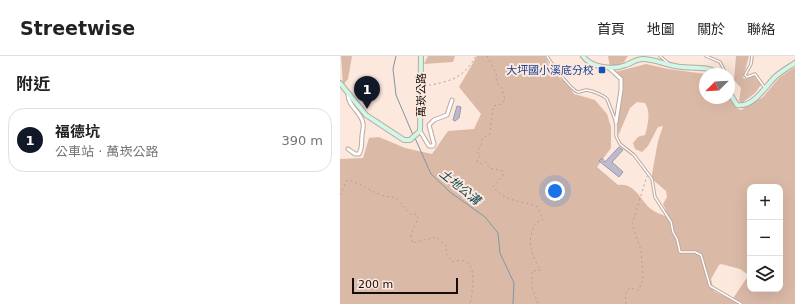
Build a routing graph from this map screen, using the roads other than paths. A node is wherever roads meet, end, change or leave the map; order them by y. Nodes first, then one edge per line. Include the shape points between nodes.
1 (421, 56) edge
2 (547, 56) edge
3 (583, 56) edge
4 (660, 56) edge
5 (706, 56) edge
6 (752, 56) edge
7 (795, 63) edge
8 (672, 67) junction
9 (609, 68) junction
10 (723, 68) edge
11 (699, 69) edge
12 (340, 83) edge
13 (766, 90) junction
14 (348, 95) junction
15 (452, 100) dead end
16 (735, 102) edge
17 (616, 122) junction
18 (419, 132) junction
19 (348, 149) dead end
20 (741, 304) edge

1 - 18 street, 萬崁公路
2 - 17 lane via 553,68 574,90 586,90 604,96
3 - 9 street via 588,63
4 - 8 lane
5 - 10 lane via 720,62
6 - 13 lane via 745,75 747,77 755,74
7 - 13 street via 776,76
8 - 9 street via 642,59 624,66
8 - 11 street
9 - 17 street via 621,79
12 - 14 street
13 - 16 street via 742,106
14 - 18 street via 366,115 405,140 410,140
14 - 19 street via 348,100 358,111 364,124 362,149 359,154
15 - 18 street via 448,115 434,120 430,125 433,146 429,146
17 - 20 lane via 616,136 620,144 634,155 652,179 655,197 671,222 680,252 696,252 701,255 710,286

